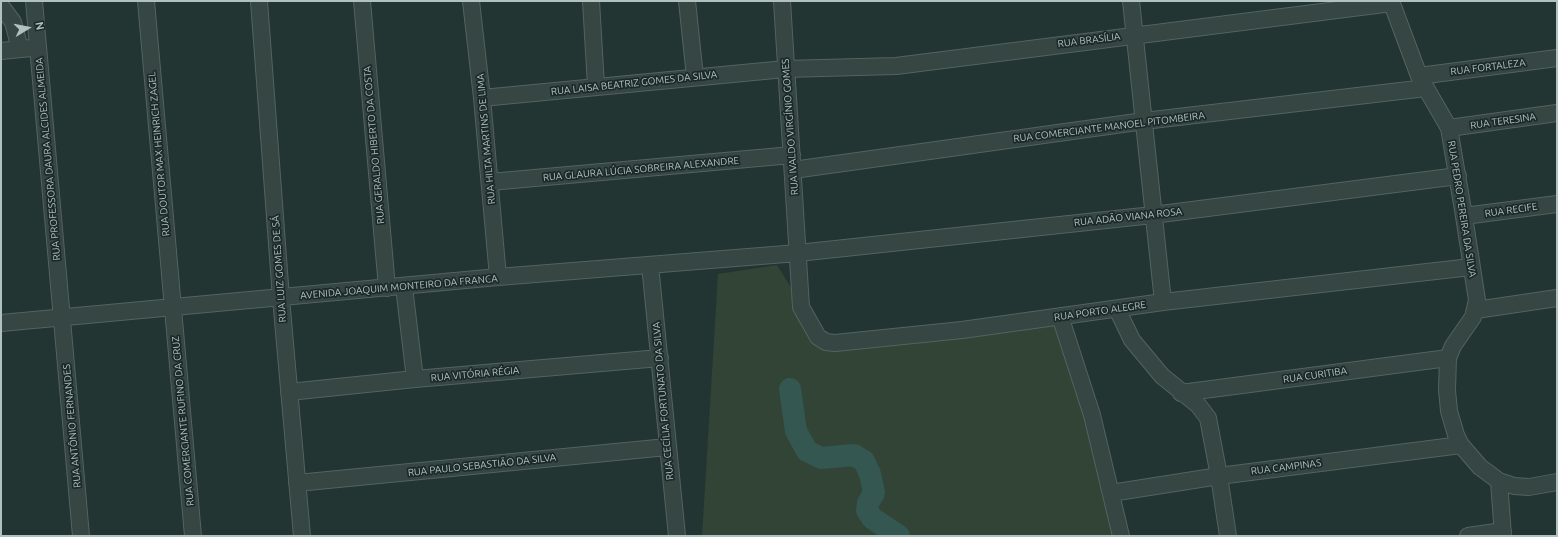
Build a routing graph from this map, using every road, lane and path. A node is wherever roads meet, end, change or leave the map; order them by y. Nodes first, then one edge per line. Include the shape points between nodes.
1 (34, 1) edge
2 (146, 1) edge
3 (259, 1) edge
4 (362, 1) edge
5 (471, 1) edge
6 (591, 1) edge
7 (687, 1) edge
8 (782, 1) edge
9 (1131, 1) edge
10 (1391, 2) edge
11 (1, 6) edge
12 (1134, 35) junction
13 (38, 47) junction
14 (20, 49) junction
15 (1, 51) edge
16 (1557, 58) edge
17 (785, 69) junction
18 (695, 77) junction
19 (1423, 82) junction
20 (596, 86) junction
21 (482, 98) junction
22 (1557, 113) edge
23 (1144, 121) junction
24 (1449, 128) junction
25 (792, 163) junction
26 (1458, 176) junction
27 (490, 182) junction
28 (1557, 204) edge
29 (1153, 215) junction
30 (1464, 216) junction
31 (798, 253) junction
32 (650, 265) junction
33 (1472, 267) junction
34 (498, 277) junction
35 (404, 286) junction
36 (386, 288) junction
37 (281, 298) junction
38 (1557, 298) edge
39 (1163, 302) junction
40 (172, 307) junction
41 (1117, 309) junction
42 (1476, 310) junction
43 (63, 316) junction
44 (1060, 316) junction
45 (1, 323) edge
46 (660, 358) junction
47 (1448, 358) junction
48 (415, 379) junction
49 (289, 392) junction
50 (1181, 393) junction
51 (1461, 445) junction
52 (667, 447) junction
53 (1219, 476) junction
54 (1499, 481) junction
55 (1557, 482) edge
56 (297, 483) junction
57 (1111, 493) junction
58 (1503, 534) edge
59 (81, 536) edge
60 (193, 536) edge
61 (302, 536) edge
62 (677, 536) edge
63 (1120, 536) edge
64 (1228, 536) edge
65 (1468, 536) edge

1 - 13 street, RUA PROFESSORA DAURA ALCIDES ALMEIDA
2 - 40 street, RUA DOUTOR MAX HEINRICH ZAGEL
3 - 37 street, RUA LUIZ GOMES DE SÁ
4 - 36 street, RUA GERALDO HIBERTO DA COSTA
5 - 21 street, RUA HILTA MARTINS DE LIMA
6 - 20 street
7 - 18 street
8 - 17 street, RUA IVALDO VIRGÍNIO GOMES
9 - 12 street
10 - 12 street, RUA BRASÍLIA
10 - 19 street, RUA PEDRO PEREIRA DA SILVA
11 - 14 street via 13,22
12 - 17 street, RUA BRASÍLIA via 896,66
12 - 23 street
13 - 14 street
13 - 43 street, RUA PROFESSORA DAURA ALCIDES ALMEIDA
14 - 15 street
16 - 19 street, RUA FORTALEZA
17 - 18 street, RUA LAISA BEATRIZ GOMES DA SILVA
17 - 25 street, RUA IVALDO VIRGÍNIO GOMES
18 - 20 street, RUA LAISA BEATRIZ GOMES DA SILVA
19 - 23 street, RUA COMERCIANTE MANOEL PITOMBEIRA
19 - 24 street, RUA PEDRO PEREIRA DA SILVA
20 - 21 street, RUA LAISA BEATRIZ GOMES DA SILVA
21 - 27 street, RUA HILTA MARTINS DE LIMA
22 - 24 street, RUA TERESINA
23 - 25 street, RUA COMERCIANTE MANOEL PITOMBEIRA
23 - 29 street
24 - 26 street, RUA PEDRO PEREIRA DA SILVA
25 - 27 street, RUA GLAURA LÚCIA SOBREIRA ALEXANDRE
25 - 31 street, RUA IVALDO VIRGÍNIO GOMES
26 - 29 street, RUA ADÃO VIANA ROSA
26 - 30 street, RUA PEDRO PEREIRA DA SILVA
27 - 34 street, RUA HILTA MARTINS DE LIMA
28 - 30 street, RUA RECIFE
29 - 31 street, RUA ADÃO VIANA ROSA
29 - 39 street
30 - 33 street, RUA PEDRO PEREIRA DA SILVA
31 - 32 street, AVENIDA JOAQUIM MONTEIRO DA FRANCA
31 - 44 street, RUA PORTO ALEGRE via 801,307 816,333 826,342 962,330
32 - 34 street, AVENIDA JOAQUIM MONTEIRO DA FRANCA
32 - 46 street, RUA CECÍLIA FORTUNATO DA SILVA
33 - 39 street, RUA PORTO ALEGRE
33 - 42 street, RUA PEDRO PEREIRA DA SILVA
34 - 35 street, AVENIDA JOAQUIM MONTEIRO DA FRANCA
35 - 36 street, AVENIDA JOAQUIM MONTEIRO DA FRANCA
35 - 48 street
36 - 37 street, AVENIDA JOAQUIM MONTEIRO DA FRANCA
37 - 40 street, AVENIDA JOAQUIM MONTEIRO DA FRANCA
37 - 49 street, RUA LUIZ GOMES DE SÁ
38 - 42 street
39 - 41 street, RUA PORTO ALEGRE
40 - 43 street, AVENIDA JOAQUIM MONTEIRO DA FRANCA
40 - 60 street, RUA COMERCIANTE RUFINO DA CRUZ
41 - 44 street, RUA PORTO ALEGRE
41 - 50 street via 1136,344 1162,376
42 - 47 street
43 - 45 street, AVENIDA JOAQUIM MONTEIRO DA FRANCA
43 - 59 street, RUA ANTÔNIO FERNANDES
44 - 57 street via 1092,415
46 - 48 street, RUA VITÓRIA RÉGIA
46 - 52 street, RUA CECÍLIA FORTUNATO DA SILVA
47 - 50 street, RUA CURITIBA
47 - 51 street via 1449,411
48 - 49 street, RUA VITÓRIA RÉGIA
49 - 56 street, RUA LUIZ GOMES DE SÁ
50 - 53 street via 1198,405 1208,418
51 - 53 street, RUA CAMPINAS
51 - 54 street via 1480,466
52 - 56 street, RUA PAULO SEBASTIÃO DA SILVA
52 - 62 street, RUA CECÍLIA FORTUNATO DA SILVA
53 - 57 street, RUA CAMPINAS
53 - 64 street
54 - 55 street via 1529,487
54 - 58 street
56 - 61 street, RUA LUIZ GOMES DE SÁ
57 - 63 street
58 - 65 street

